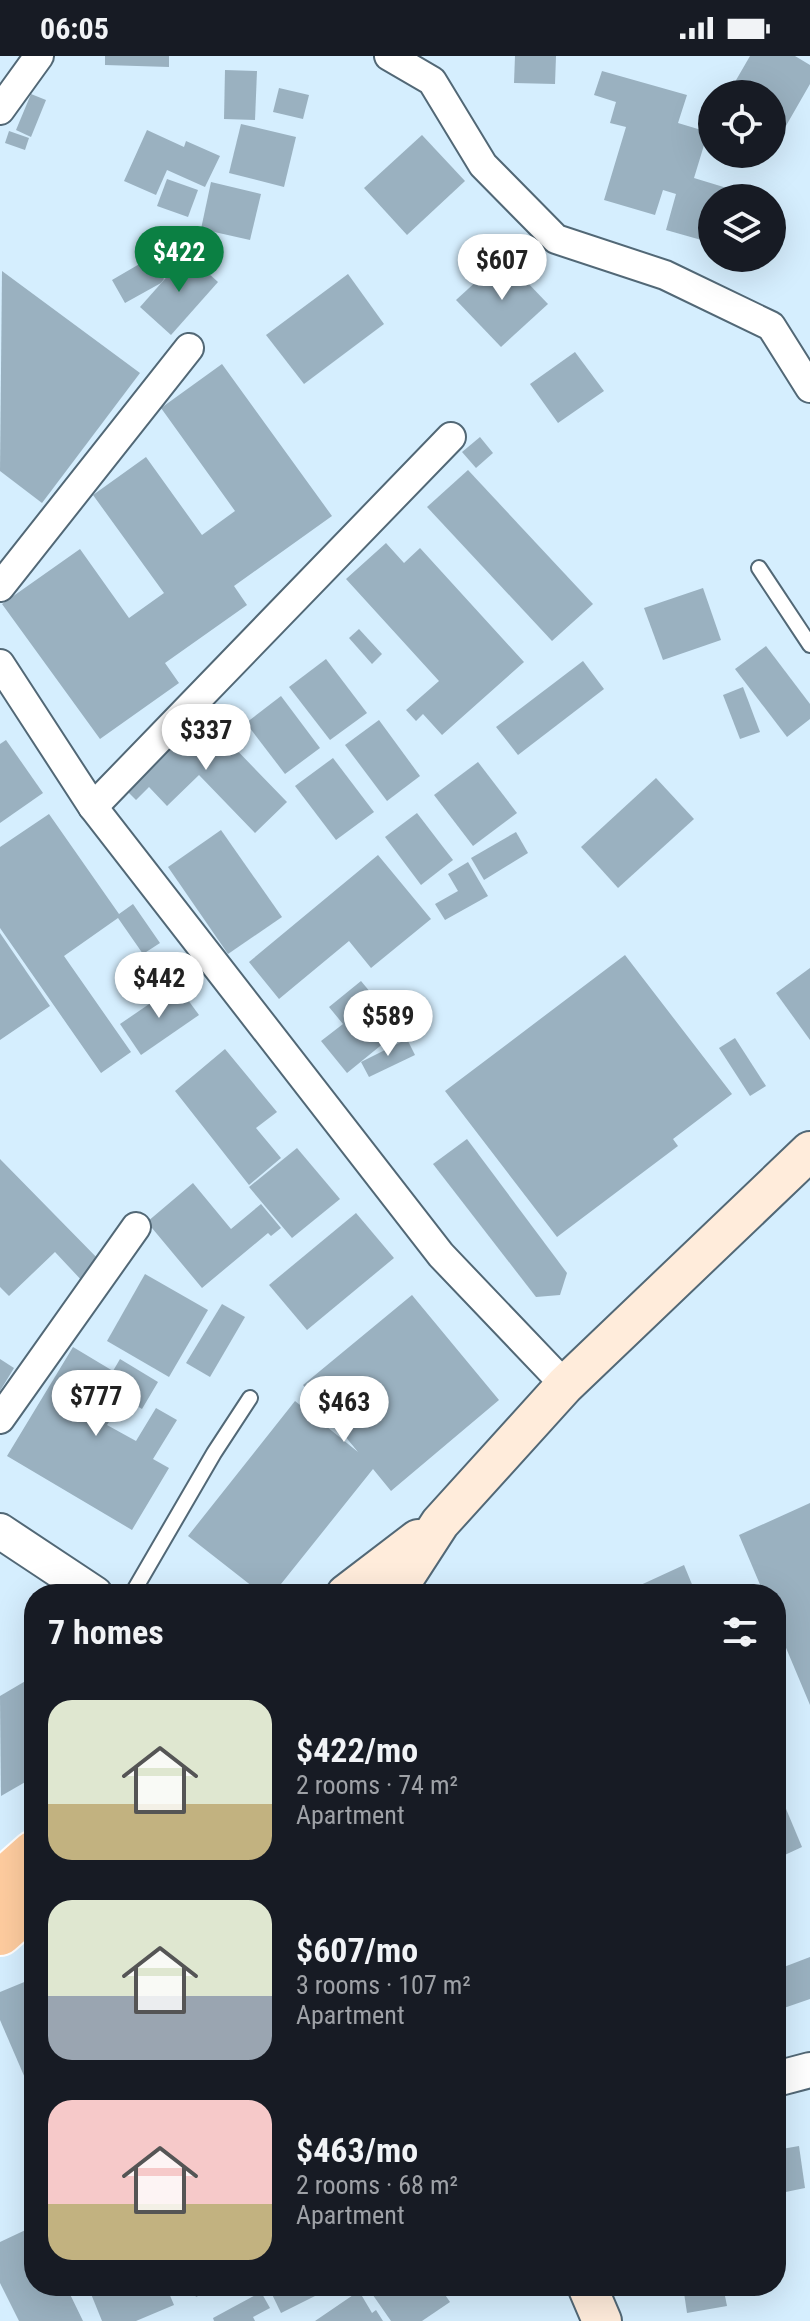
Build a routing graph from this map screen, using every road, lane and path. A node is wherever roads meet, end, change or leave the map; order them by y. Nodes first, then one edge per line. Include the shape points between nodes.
1 (39, 56) edge
2 (389, 56) edge
3 (0, 110) edge
4 (189, 348) dead end
5 (810, 388) edge
6 (451, 437) dead end
7 (759, 568) dead end
8 (0, 587) edge
9 (810, 645) edge
10 (0, 664) edge
11 (93, 807) junction
12 (810, 1151) edge
13 (136, 1227) dead end
14 (565, 1385) junction
15 (250, 1398) dead end
16 (0, 1419) edge
17 (440, 1523) junction
18 (0, 1531) edge
19 (80, 1584) edge
20 (138, 1584) edge
21 (359, 1584) edge
22 (400, 1584) edge
23 (24, 1862) edge
24 (0, 1883) edge
25 (24, 1912) edge
26 (0, 1933) edge
27 (810, 2070) edge
28 (786, 2076) edge
29 (591, 2296) edge
30 (602, 2321) edge

1 - 3 street
2 - 5 street via 432,81 483,165 556,239 665,275 771,326
4 - 8 street
6 - 11 street
7 - 9 lane
10 - 11 street
11 - 14 street via 441,1255
12 - 14 main road
13 - 16 street
14 - 17 main road
15 - 20 lane
17 - 21 main road
17 - 22 main road
18 - 19 street
23 - 24 highway
25 - 26 highway
27 - 28 street
29 - 30 main road

